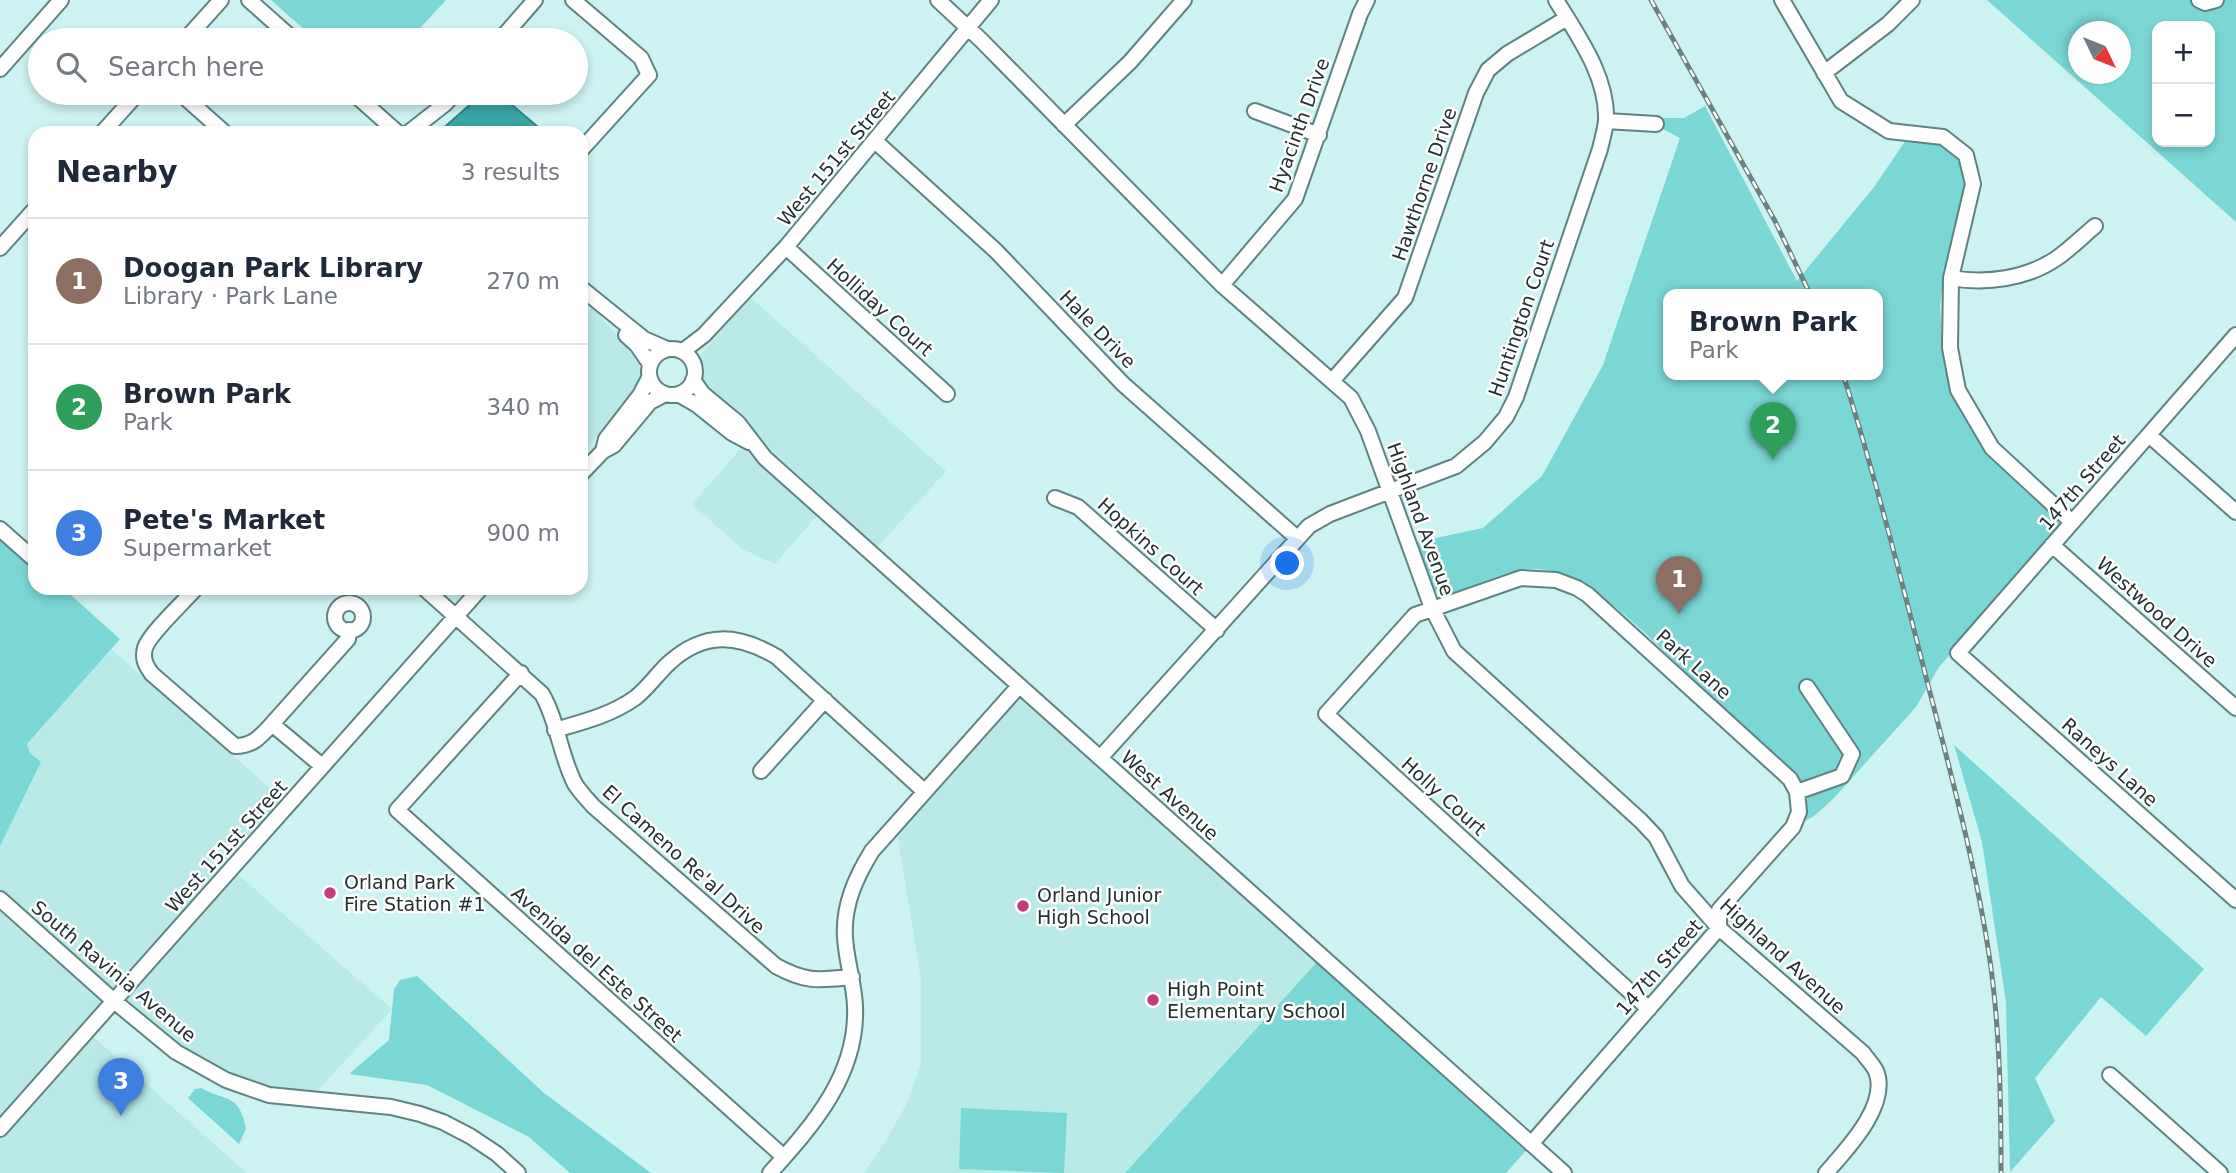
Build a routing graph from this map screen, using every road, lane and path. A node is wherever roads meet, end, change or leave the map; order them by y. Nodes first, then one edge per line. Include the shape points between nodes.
1 (61, 0) edge
2 (221, 0) edge
3 (249, 0) edge
4 (535, 0) edge
5 (573, 0) edge
6 (938, 0) edge
7 (991, 0) edge
8 (1184, 0) edge
9 (1367, 0) edge
10 (1556, 0) edge
11 (1782, 0) edge
12 (1912, 0) edge
13 (2199, 0) edge
14 (2216, 0) edge
15 (1567, 18) junction
16 (967, 27) junction
17 (36, 28) edge
18 (196, 28) edge
19 (280, 28) edge
20 (510, 28) edge
21 (28, 37) edge
22 (0, 69) edge
23 (1824, 74) junction
24 (127, 105) edge
25 (194, 105) edge
26 (366, 105) edge
27 (444, 105) edge
28 (1255, 111) dead end
29 (1606, 121) junction
30 (1656, 124) dead end
31 (1064, 125) junction
32 (108, 126) edge
33 (217, 126) edge
34 (390, 126) edge
35 (417, 126) edge
36 (1319, 135) junction
37 (875, 141) junction
38 (588, 142) edge
39 (28, 217) edge
40 (2095, 226) dead end
41 (786, 247) junction
42 (0, 248) edge
43 (1951, 278) junction
44 (1222, 285) junction
45 (588, 296) edge
46 (588, 298) edge
47 (704, 335) junction
48 (2236, 335) edge
49 (667, 349) junction
50 (682, 351) junction
51 (694, 365) junction
52 (650, 371) junction
53 (693, 380) junction
54 (1332, 381) junction
55 (671, 394) junction
56 (947, 394) dead end
57 (2149, 435) junction
58 (754, 444) junction
59 (603, 451) junction
60 (588, 467) edge
61 (1390, 491) junction
62 (1055, 498) dead end
63 (2236, 512) edge
64 (2072, 522) junction
65 (0, 529) edge
66 (1297, 538) junction
67 (2052, 545) junction
68 (28, 549) edge
69 (190, 595) edge
70 (432, 595) edge
71 (475, 595) edge
72 (1433, 608) junction
73 (456, 616) junction
74 (1217, 630) junction
75 (349, 631) dead end
76 (1958, 653) joint
77 (521, 673) junction
78 (1019, 686) junction
79 (1807, 687) dead end
80 (825, 700) junction
81 (2236, 708) edge
82 (272, 724) junction
83 (555, 730) junction
84 (1100, 758) junction
85 (322, 766) junction
86 (761, 771) dead end
87 (924, 791) junction
88 (1797, 792) junction
89 (0, 899) edge
90 (2236, 900) edge
91 (1719, 928) junction
92 (852, 977) junction
93 (114, 1001) junction
94 (1649, 1009) junction
95 (2110, 1075) dead end
96 (0, 1129) edge
97 (1531, 1144) junction
98 (784, 1157) junction
99 (518, 1173) edge
100 (770, 1173) edge
101 (1564, 1173) edge
102 (1826, 1173) edge
103 (2220, 1173) edge

1 - 17 street
2 - 18 street
3 - 19 street
4 - 20 street
5 - 38 street via 641,58 649,75
6 - 16 street, Highland Avenue
7 - 16 street, West 151st Street
8 - 31 street via 1130,62
9 - 36 street, Hyacinth Drive
10 - 15 street, Huntington Court
11 - 23 street
12 - 23 street
13 - 14 street
15 - 29 street, Huntington Court via 1593,63 1602,87
15 - 54 street, Hawthorne Drive via 1488,70 1405,298
16 - 31 street, Highland Avenue
16 - 37 street, West 151st Street
21 - 22 street
23 - 43 street via 1841,101 1889,131 1943,137 1966,155 1973,184
24 - 32 street
25 - 33 street
26 - 34 street
27 - 35 street
28 - 36 street
29 - 30 street
29 - 61 street, Huntington Court via 1506,417 1456,466
31 - 44 street, Highland Avenue
36 - 44 street, Hyacinth Drive via 1296,199
37 - 41 street, West 151st Street
37 - 66 street, Hale Drive via 996,251 1123,384
39 - 42 street
40 - 43 street via 2055,259 2023,274 1983,281
41 - 47 street, West 151st Street
41 - 56 street, Holliday Court
43 - 64 street via 1950,348 1958,390 1992,448
44 - 54 street, Highland Avenue
45 - 49 street via 644,339
46 - 52 street via 637,345
47 - 50 street, West 151st Street
47 - 51 street, West 151st Street
48 - 57 street, 147th Street
49 - 50 street
49 - 52 street via 654,357
50 - 51 street
51 - 53 street
52 - 55 street via 655,388
52 - 59 street
53 - 55 street via 684,391
53 - 58 street, West Avenue
54 - 61 street, Highland Avenue via 1360,413
55 - 58 street, West Avenue via 697,405
55 - 59 street via 650,402 614,445
57 - 63 street
57 - 64 street, 147th Street
58 - 78 street, West Avenue
59 - 60 street
61 - 66 street, Huntington Court via 1318,519
61 - 72 street, Highland Avenue
62 - 74 street, Hopkins Court via 1078,507
64 - 67 street, 147th Street
65 - 68 street
66 - 74 street, Huntington Court
67 - 76 street, 147th Street
67 - 81 street, Westwood Drive
69 - 82 street via 148,642 145,665 235,746 255,742
70 - 73 street, El Cameno Re'al Drive
71 - 73 street, West 151st Street
72 - 88 street, Park Lane via 1521,578 1556,580 1577,588 1740,732 1790,779
72 - 91 street, Highland Avenue via 1454,651 1656,837 1682,886
72 - 94 street, Holly Court via 1415,615 1326,714
73 - 77 street, El Cameno Re'al Drive
73 - 85 street, West 151st Street
74 - 84 street, Huntington Court
75 - 82 street via 348,639
76 - 90 street, Raneys Lane
77 - 83 street, El Cameno Re'al Drive via 547,702
77 - 98 street, Avenida del Este Street via 397,810
78 - 84 street, West Avenue
78 - 87 street
79 - 88 street via 1852,754 1842,776
80 - 83 street via 759,646 723,639 699,642 682,652 638,696 619,708
80 - 86 street
80 - 87 street
82 - 85 street
83 - 92 street, El Cameno Re'al Drive via 577,788 593,806 776,966 813,981
84 - 97 street, West Avenue
85 - 93 street, West 151st Street
87 - 92 street via 858,873 849,898 845,937
88 - 91 street, 147th Street via 1799,812 1793,827 1719,910
89 - 93 street, South Ravinia Avenue
91 - 94 street, 147th Street
91 - 102 street, Highland Avenue via 1863,1053 1877,1072 1877,1094 1869,1119
92 - 98 street via 853,1038 845,1070 810,1128
93 - 96 street, West 151st Street
93 - 99 street, South Ravinia Avenue via 176,1052 226,1080 269,1095 420,1114 470,1136
94 - 97 street, 147th Street
95 - 103 street
97 - 101 street, West Avenue
98 - 100 street

